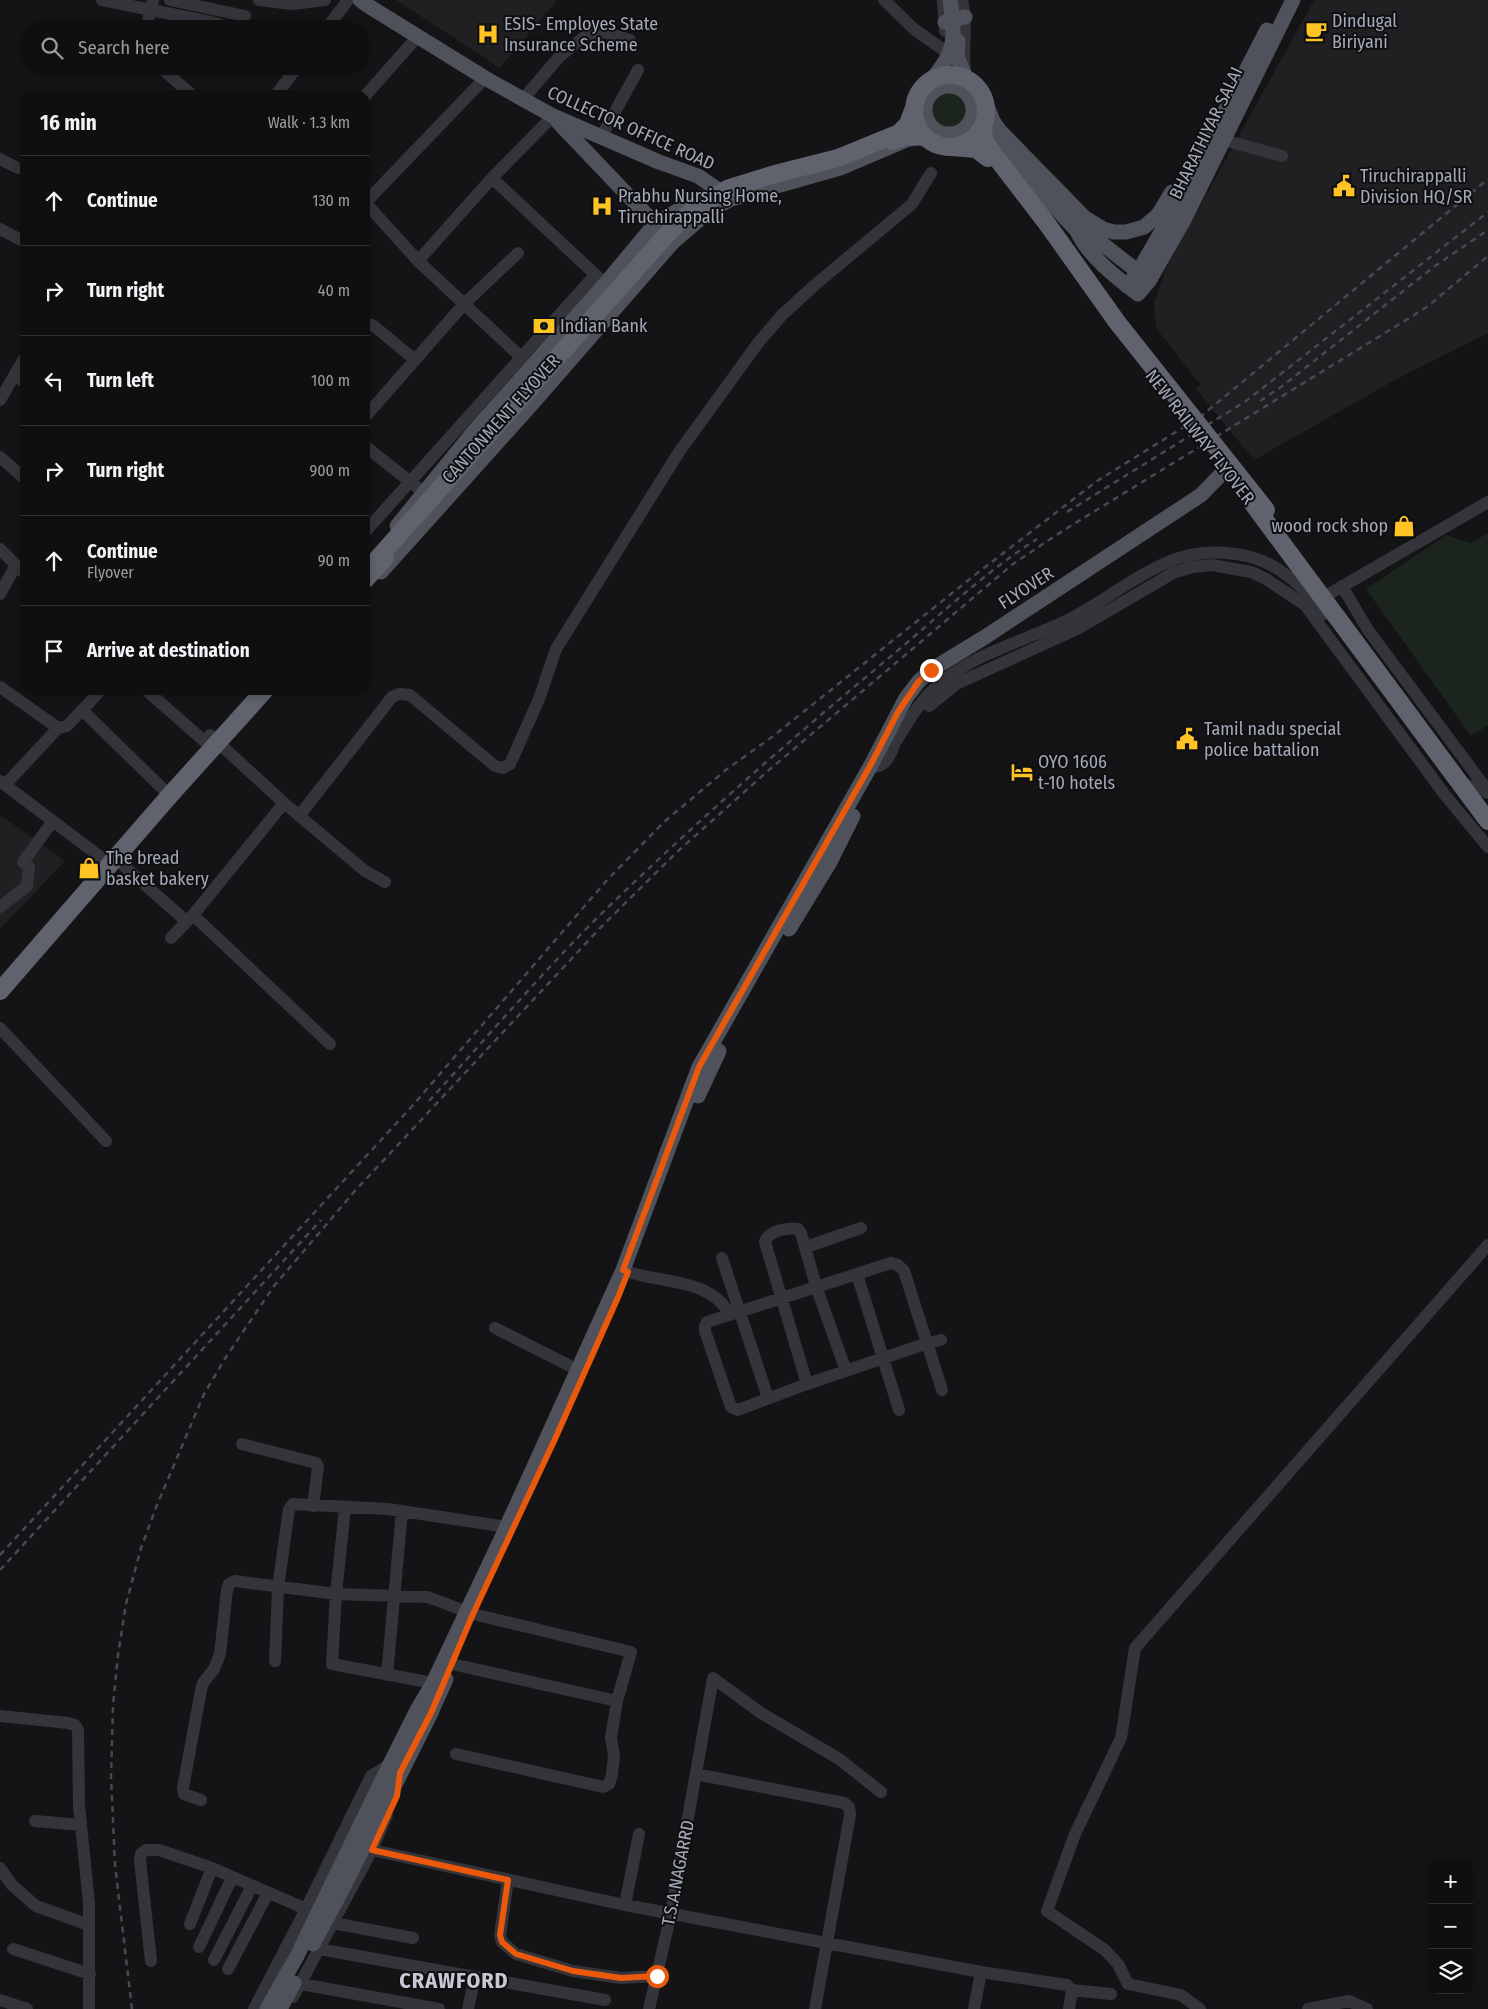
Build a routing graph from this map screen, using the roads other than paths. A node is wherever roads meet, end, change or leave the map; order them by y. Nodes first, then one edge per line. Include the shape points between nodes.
1 (102, 0) edge
2 (170, 0) edge
3 (258, 0) edge
4 (325, 0) edge
5 (348, 0) edge
6 (360, 0) edge
7 (884, 0) edge
8 (942, 0) edge
9 (950, 0) edge
10 (956, 0) edge
11 (962, 0) edge
12 (972, 0) edge
13 (1282, 0) edge
14 (1293, 0) edge
15 (152, 6) edge
16 (245, 16) dead end
17 (965, 17) junction
18 (148, 20) edge
19 (204, 20) edge
20 (333, 20) edge
21 (945, 22) junction
22 (418, 36) junction
23 (630, 40) dead end
24 (945, 51) junction
25 (638, 70) dead end
26 (169, 75) edge
27 (291, 75) edge
28 (485, 78) junction
29 (966, 78) junction
30 (186, 90) edge
31 (280, 90) edge
32 (370, 90) edge
33 (926, 95) junction
34 (523, 99) junction
35 (976, 102) junction
36 (553, 116) junction
37 (983, 127) junction
38 (601, 137) junction
39 (925, 137) junction
40 (953, 138) junction
41 (1216, 140) junction
42 (996, 144) junction
43 (1282, 156) dead end
44 (0, 159) edge
45 (18, 168) dead end
46 (931, 173) dead end
47 (492, 178) junction
48 (718, 188) junction
49 (370, 198) edge
50 (731, 199) junction
51 (370, 209) edge
52 (654, 224) junction
53 (0, 229) edge
54 (1077, 231) junction
55 (20, 239) edge
56 (670, 242) junction
57 (518, 253) dead end
58 (418, 262) junction
59 (1143, 276) junction
60 (600, 279) junction
61 (464, 304) junction
62 (370, 325) edge
63 (521, 357) junction
64 (415, 360) junction
65 (20, 366) edge
66 (15, 374) junction
67 (20, 378) edge
68 (0, 400) edge
69 (370, 411) edge
70 (370, 450) edge
71 (0, 457) edge
72 (1231, 470) junction
73 (20, 475) edge
74 (411, 481) junction
75 (423, 492) junction
76 (1488, 502) edge
77 (370, 526) edge
78 (0, 549) edge
79 (370, 568) edge
80 (370, 569) edge
81 (370, 569) edge
82 (20, 570) edge
83 (370, 581) edge
84 (1342, 586) junction
85 (0, 594) edge
86 (1310, 604) junction
87 (0, 687) edge
88 (96, 695) edge
89 (153, 695) edge
90 (255, 695) edge
91 (82, 710) junction
92 (58, 728) junction
93 (211, 739) junction
94 (879, 758) junction
95 (2, 783) edge
96 (163, 788) junction
97 (1488, 792) edge
98 (1445, 795) junction
99 (1488, 801) edge
100 (284, 803) junction
101 (1488, 805) edge
102 (299, 816) junction
103 (53, 821) junction
104 (1488, 821) edge
105 (1488, 847) edge
106 (109, 858) junction
107 (385, 882) dead end
108 (0, 906) edge
109 (58, 916) junction
110 (189, 918) junction
111 (171, 938) dead end
112 (0, 973) edge
113 (0, 990) edge
114 (0, 1028) edge
115 (330, 1044) dead end
116 (106, 1141) dead end
117 (861, 1228) dead end
118 (1488, 1245) edge
119 (806, 1247) junction
120 (722, 1258) dead end
121 (626, 1271) junction
122 (857, 1274) junction
123 (816, 1286) junction
124 (781, 1297) junction
125 (735, 1313) junction
126 (495, 1328) dead end
127 (941, 1340) dead end
128 (926, 1344) junction
129 (882, 1358) junction
130 (578, 1370) junction
131 (846, 1371) junction
132 (807, 1384) junction
133 (942, 1390) dead end
134 (768, 1398) junction
135 (899, 1410) dead end
136 (242, 1444) dead end
137 (313, 1506) junction
138 (345, 1508) junction
139 (402, 1511) junction
140 (507, 1527) junction
141 (278, 1588) junction
142 (336, 1594) junction
143 (393, 1595) junction
144 (470, 1614) junction
145 (275, 1661) dead end
146 (452, 1664) junction
147 (388, 1675) junction
148 (433, 1683) junction
149 (617, 1701) junction
150 (428, 1704) junction
151 (0, 1716) edge
152 (456, 1754) dead end
153 (395, 1768) junction
154 (696, 1774) junction
155 (386, 1787) junction
156 (881, 1792) dead end
157 (202, 1800) dead end
158 (35, 1821) dead end
159 (81, 1825) junction
160 (639, 1834) dead end
161 (372, 1850) junction
162 (0, 1868) edge
163 (212, 1868) junction
164 (232, 1878) junction
165 (508, 1880) junction
166 (252, 1886) junction
167 (268, 1893) junction
168 (626, 1905) junction
169 (306, 1909) junction
170 (671, 1913) junction
171 (190, 1924) dead end
172 (333, 1924) junction
173 (89, 1925) junction
174 (413, 1938) dead end
175 (826, 1942) junction
176 (199, 1947) dead end
177 (13, 1949) dead end
178 (319, 1949) junction
179 (214, 1960) dead end
180 (151, 1962) dead end
181 (228, 1970) dead end
182 (982, 1972) junction
183 (90, 1974) junction
184 (657, 1976) junction
185 (476, 1977) junction
186 (301, 1984) junction
187 (1072, 1990) junction
188 (1111, 1994) dead end
189 (0, 2000) edge
190 (605, 2000) dead end
191 (27, 2009) edge
192 (89, 2009) edge
193 (254, 2009) edge
194 (267, 2009) edge
195 (280, 2009) edge
196 (286, 2009) edge
197 (438, 2009) edge
198 (468, 2009) edge
199 (649, 2009) edge
200 (814, 2009) edge
201 (974, 2009) edge
202 (1069, 2009) edge
203 (1200, 2009) edge
204 (1308, 2009) edge
205 (1367, 2009) edge

1 - 15 street
2 - 16 street
3 - 4 street via 292,4
5 - 20 street
6 - 22 main road, COLLECTOR OFFICE ROAD
7 - 24 street via 914,29
8 - 21 street
9 - 33 main road, bridge via 953,24 951,51
10 - 29 main road, bridge via 957,57
11 - 17 street
12 - 17 street
13 - 41 main road, BHARATHIYAR SALAI
14 - 41 main road, BHARATHIYAR SALAI
15 - 18 street
15 - 19 street
17 - 21 main road
17 - 35 street via 964,61
21 - 24 street
22 - 28 main road, COLLECTOR OFFICE ROAD
22 - 32 street
23 - 34 street via 602,32 586,35 560,56
24 - 33 street
25 - 38 street
26 - 30 street
27 - 31 street
28 - 34 main road, COLLECTOR OFFICE ROAD
28 - 49 street
29 - 33 highway, bridge via 942,76
29 - 35 highway, bridge via 979,89
33 - 35 main road via 948,86 962,90
33 - 39 highway, bridge via 915,119
33 - 40 main road via 928,122 933,129
33 - 48 main road via 912,121 850,149 830,157 763,172
33 - 80 highway, CANTONMENT FLYOVER, bridge via 899,133 826,162 742,183 693,210 671,230
34 - 36 main road, COLLECTOR OFFICE ROAD
35 - 37 highway, bridge via 986,117
35 - 40 main road via 969,124
35 - 41 main road via 1000,131 1086,218 1114,232 1135,230 1158,215 1196,150
35 - 42 main road via 986,132
36 - 38 main road, COLLECTOR OFFICE ROAD
36 - 47 street
36 - 52 main road
37 - 40 highway, bridge via 970,141
37 - 72 highway, NEW RAILWAY FLYOVER, bridge via 984,140 992,152
38 - 48 main road, COLLECTOR OFFICE ROAD via 698,176
39 - 40 highway, NEW RAILWAY FLYOVER, bridge via 942,146
39 - 56 highway, CANTONMENT FLYOVER, bridge via 903,137 841,162 738,191 700,212
40 - 42 main road via 980,134
40 - 50 main road via 928,135 906,140 840,168
40 - 72 highway, NEW RAILWAY FLYOVER via 988,158 1116,332
41 - 43 street
41 - 59 main road, BHARATHIYAR SALAI via 1184,220
42 - 54 main road
44 - 45 street
46 - 102 street via 912,204 816,284 758,342 680,452 556,649 539,699 510,764 503,768 496,766 410,695 399,694 392,697
47 - 58 street
47 - 60 street
48 - 50 main road, COLLECTOR OFFICE ROAD
48 - 52 main road
50 - 56 main road via 708,212
51 - 58 street
52 - 56 main road
52 - 60 main road
53 - 55 street
54 - 59 main road via 1091,235
54 - 59 main road via 1082,242 1138,294
56 - 81 highway, CANTONMENT FLYOVER, bridge
56 - 83 main road via 531,405
57 - 61 street
58 - 61 street
60 - 63 street
60 - 75 main road
61 - 63 street
61 - 64 street
62 - 64 street
63 - 74 street
64 - 69 street
65 - 66 street
66 - 67 street
66 - 68 street
70 - 74 street
71 - 73 street
72 - 94 main road, FLYOVER via 1205,499 1167,526 936,675 912,699
72 - 101 highway, NEW RAILWAY FLYOVER, bridge via 1266,510
72 - 104 highway, NEW RAILWAY FLYOVER, bridge
74 - 75 street
74 - 77 street
75 - 79 main road
76 - 84 street
78 - 82 street
82 - 85 street
84 - 86 street
84 - 97 street via 1368,630
86 - 94 street via 1251,572 1212,565 1172,573 1077,630 956,684 928,707 896,753
86 - 97 street via 1448,777
86 - 98 street
87 - 92 street
88 - 91 street
89 - 93 street
90 - 93 highway
91 - 92 street via 67,726
91 - 96 street
92 - 95 street
93 - 96 highway
93 - 100 street
93 - 106 highway
94 - 121 main road, FLYOVER via 699,1067
95 - 103 street
96 - 106 highway
98 - 99 street via 1455,801
98 - 105 street
100 - 102 street
100 - 110 street
102 - 107 street via 365,871
103 - 106 street
103 - 108 street via 23,862 29,867 27,886
106 - 109 highway
106 - 110 street
109 - 112 highway
109 - 113 highway
110 - 111 street
110 - 115 street
114 - 116 street
117 - 119 street
118 - 203 street via 1135,1648 1121,1738 1075,1834 1047,1911 1105,1950 1118,1964 1128,1984 1181,1995
119 - 123 street
119 - 124 street via 798,1229 766,1237
120 - 125 street
121 - 125 street via 705,1291
121 - 130 main road
121 - 144 main road via 558,1431
122 - 123 street
122 - 128 street via 891,1263 898,1264 904,1271
122 - 129 street
123 - 124 street
123 - 131 street
124 - 125 street
124 - 132 street
125 - 134 street
125 - 134 street via 707,1322 705,1326 731,1407 738,1410
126 - 130 street
127 - 128 street
128 - 129 street
128 - 133 street
129 - 131 street
129 - 135 street
130 - 140 main road
131 - 132 street
132 - 134 street
136 - 137 street via 316,1463
137 - 138 street
137 - 141 street via 290,1506
138 - 139 street
138 - 142 street
139 - 140 street
139 - 143 street
140 - 144 main road
141 - 142 street
141 - 145 street
141 - 157 street via 235,1581 229,1584 220,1654 201,1690 183,1788 184,1794
142 - 143 street
142 - 147 street via 332,1664
143 - 144 street via 428,1597
143 - 147 street
144 - 146 main road
144 - 148 main road
144 - 149 street via 631,1652
146 - 149 street
146 - 150 main road
147 - 148 street
148 - 150 main road
149 - 152 street via 611,1738 614,1755 612,1775 610,1784 603,1787
150 - 153 main road
151 - 159 street via 75,1725 78,1730
153 - 155 main road
153 - 161 street via 397,1796
153 - 169 street via 380,1769 371,1776
154 - 156 street, T.S.A.NAGARRD via 713,1678 762,1713 839,1759
154 - 170 street, T.S.A.NAGARRD
154 - 175 street via 844,1803 849,1807
155 - 194 main road
155 - 195 main road via 342,1890
158 - 159 street
159 - 173 street
160 - 168 street
161 - 165 street
161 - 172 street
162 - 173 street via 12,1885 36,1906
163 - 164 street
163 - 171 street
163 - 180 street via 160,1850 146,1850 142,1854
164 - 166 street
164 - 176 street
165 - 168 street
165 - 184 street via 500,1935 502,1942 516,1954 573,1971 621,1978
166 - 167 street
166 - 179 street
167 - 169 street
167 - 181 street
168 - 170 street
169 - 193 street
170 - 175 street
170 - 184 street, T.S.A.NAGARRD
172 - 174 street
172 - 178 street
173 - 183 street
175 - 182 street
175 - 200 street
177 - 183 street
178 - 185 street
178 - 186 street
182 - 187 street via 1067,1986
182 - 201 street
183 - 192 street
184 - 199 street, T.S.A.NAGARRD
185 - 190 street
185 - 198 street
186 - 196 street
186 - 197 street
187 - 188 street
187 - 202 street
189 - 191 street
204 - 205 street via 1349,2001

